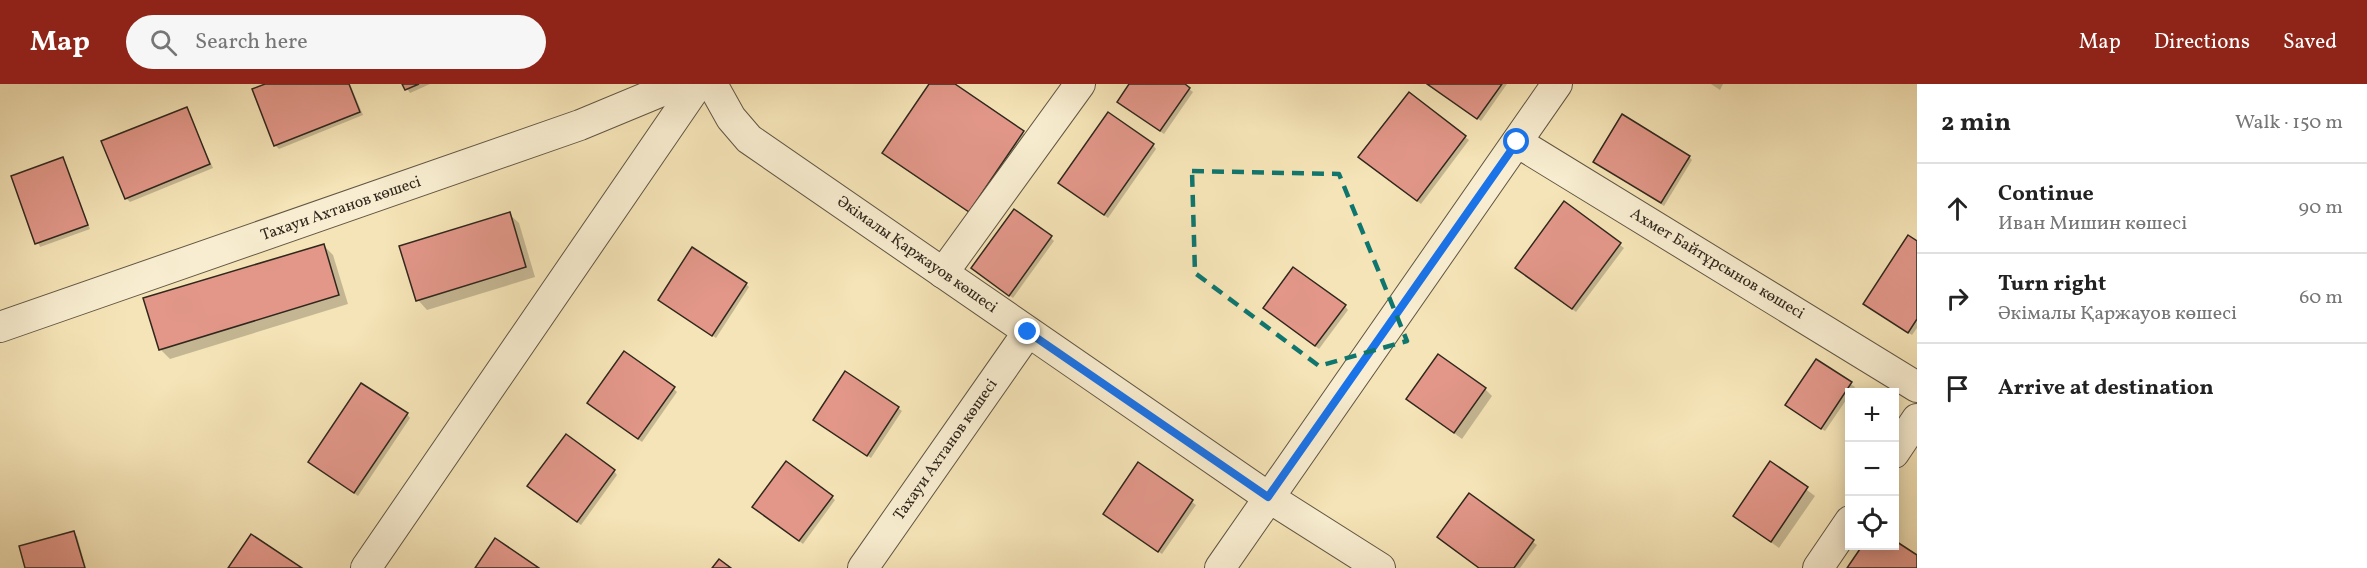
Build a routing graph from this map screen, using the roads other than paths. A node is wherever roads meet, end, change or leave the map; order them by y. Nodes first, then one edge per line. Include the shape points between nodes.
1 (679, 84) edge
2 (698, 84) edge
3 (712, 84) edge
4 (1080, 84) edge
5 (1557, 84) edge
6 (1517, 142) junction
7 (943, 273) junction
8 (0, 327) edge
9 (1028, 332) junction
10 (1917, 387) edge
11 (1917, 419) edge
12 (1899, 446) edge
13 (1268, 497) junction
14 (1845, 528) edge
15 (366, 568) edge
16 (863, 568) edge
17 (1220, 568) edge
18 (1380, 568) edge
19 (1818, 568) edge

1 - 8 street, Тахауи Ахтанов көшесі via 580,125
2 - 15 street
3 - 7 street, Әкімалы Қаржауов көшесі via 731,118 749,139
4 - 7 street
5 - 6 street
6 - 10 street, Ахмет Байтұрсынов көшесі
6 - 13 street
7 - 9 street, Әкімалы Қаржауов көшесі
9 - 13 street, Әкімалы Қаржауов көшесі
9 - 16 street, Тахауи Ахтанов көшесі
11 - 12 street
13 - 17 street
13 - 18 street, Әкімалы Қаржауов көшесі
14 - 19 street

